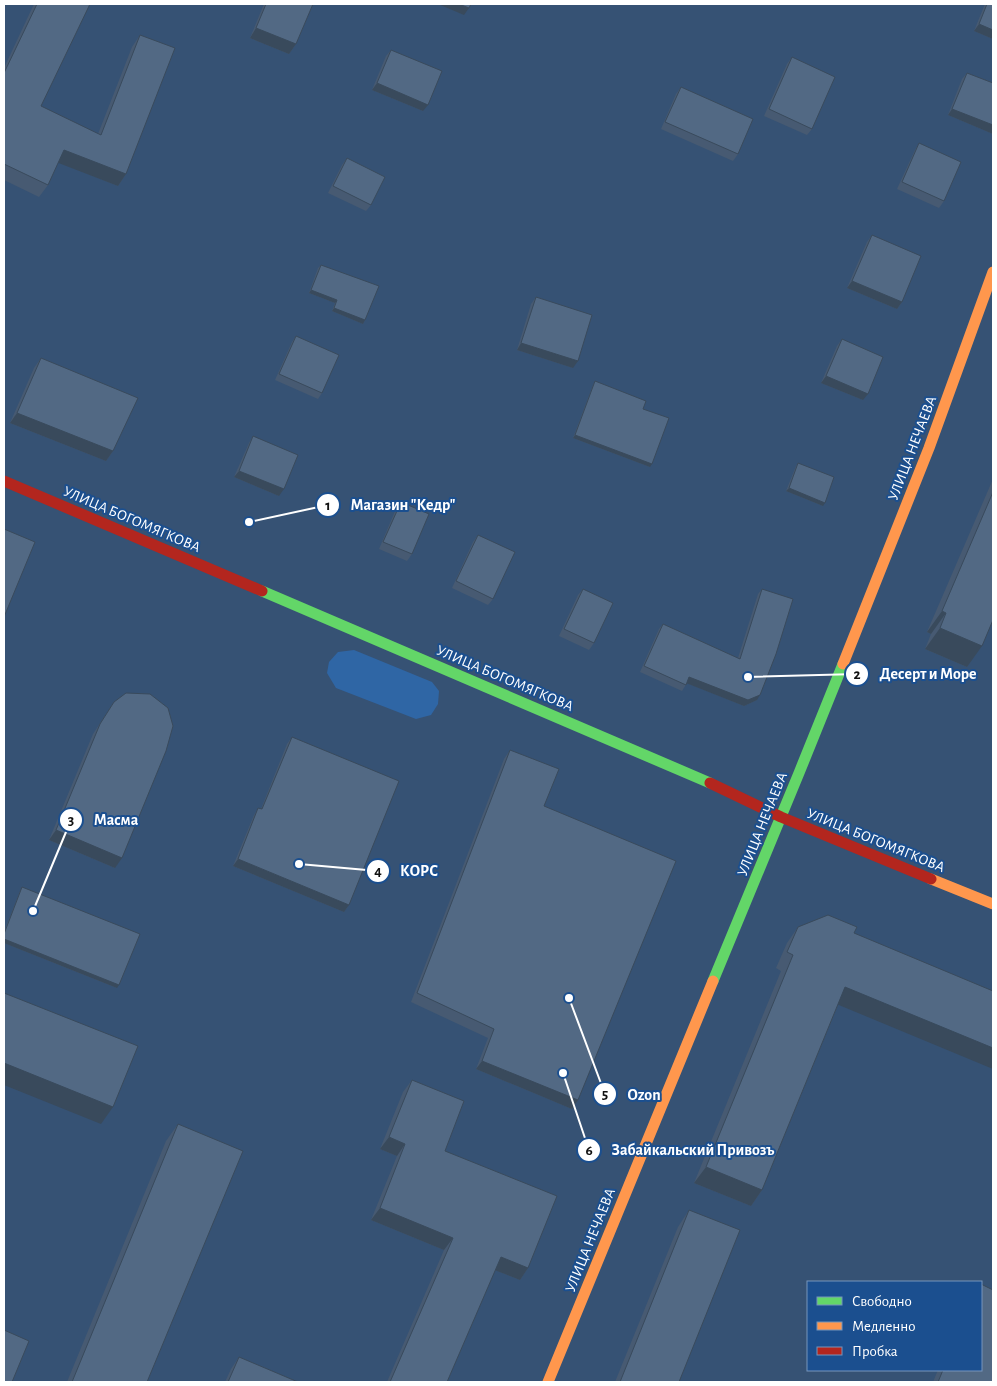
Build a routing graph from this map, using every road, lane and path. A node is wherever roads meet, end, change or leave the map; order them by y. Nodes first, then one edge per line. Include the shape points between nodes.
1 (993, 272) edge
2 (4, 481) edge
3 (781, 817) junction
4 (993, 904) edge
5 (548, 1382) edge

1 - 3 street, УЛИЦА НЕЧАЕВА via 928,448
2 - 3 street, УЛИЦА БОГОМЯГКОВА via 724,789
3 - 4 street, УЛИЦА БОГОМЯГКОВА
3 - 5 street, УЛИЦА НЕЧАЕВА

